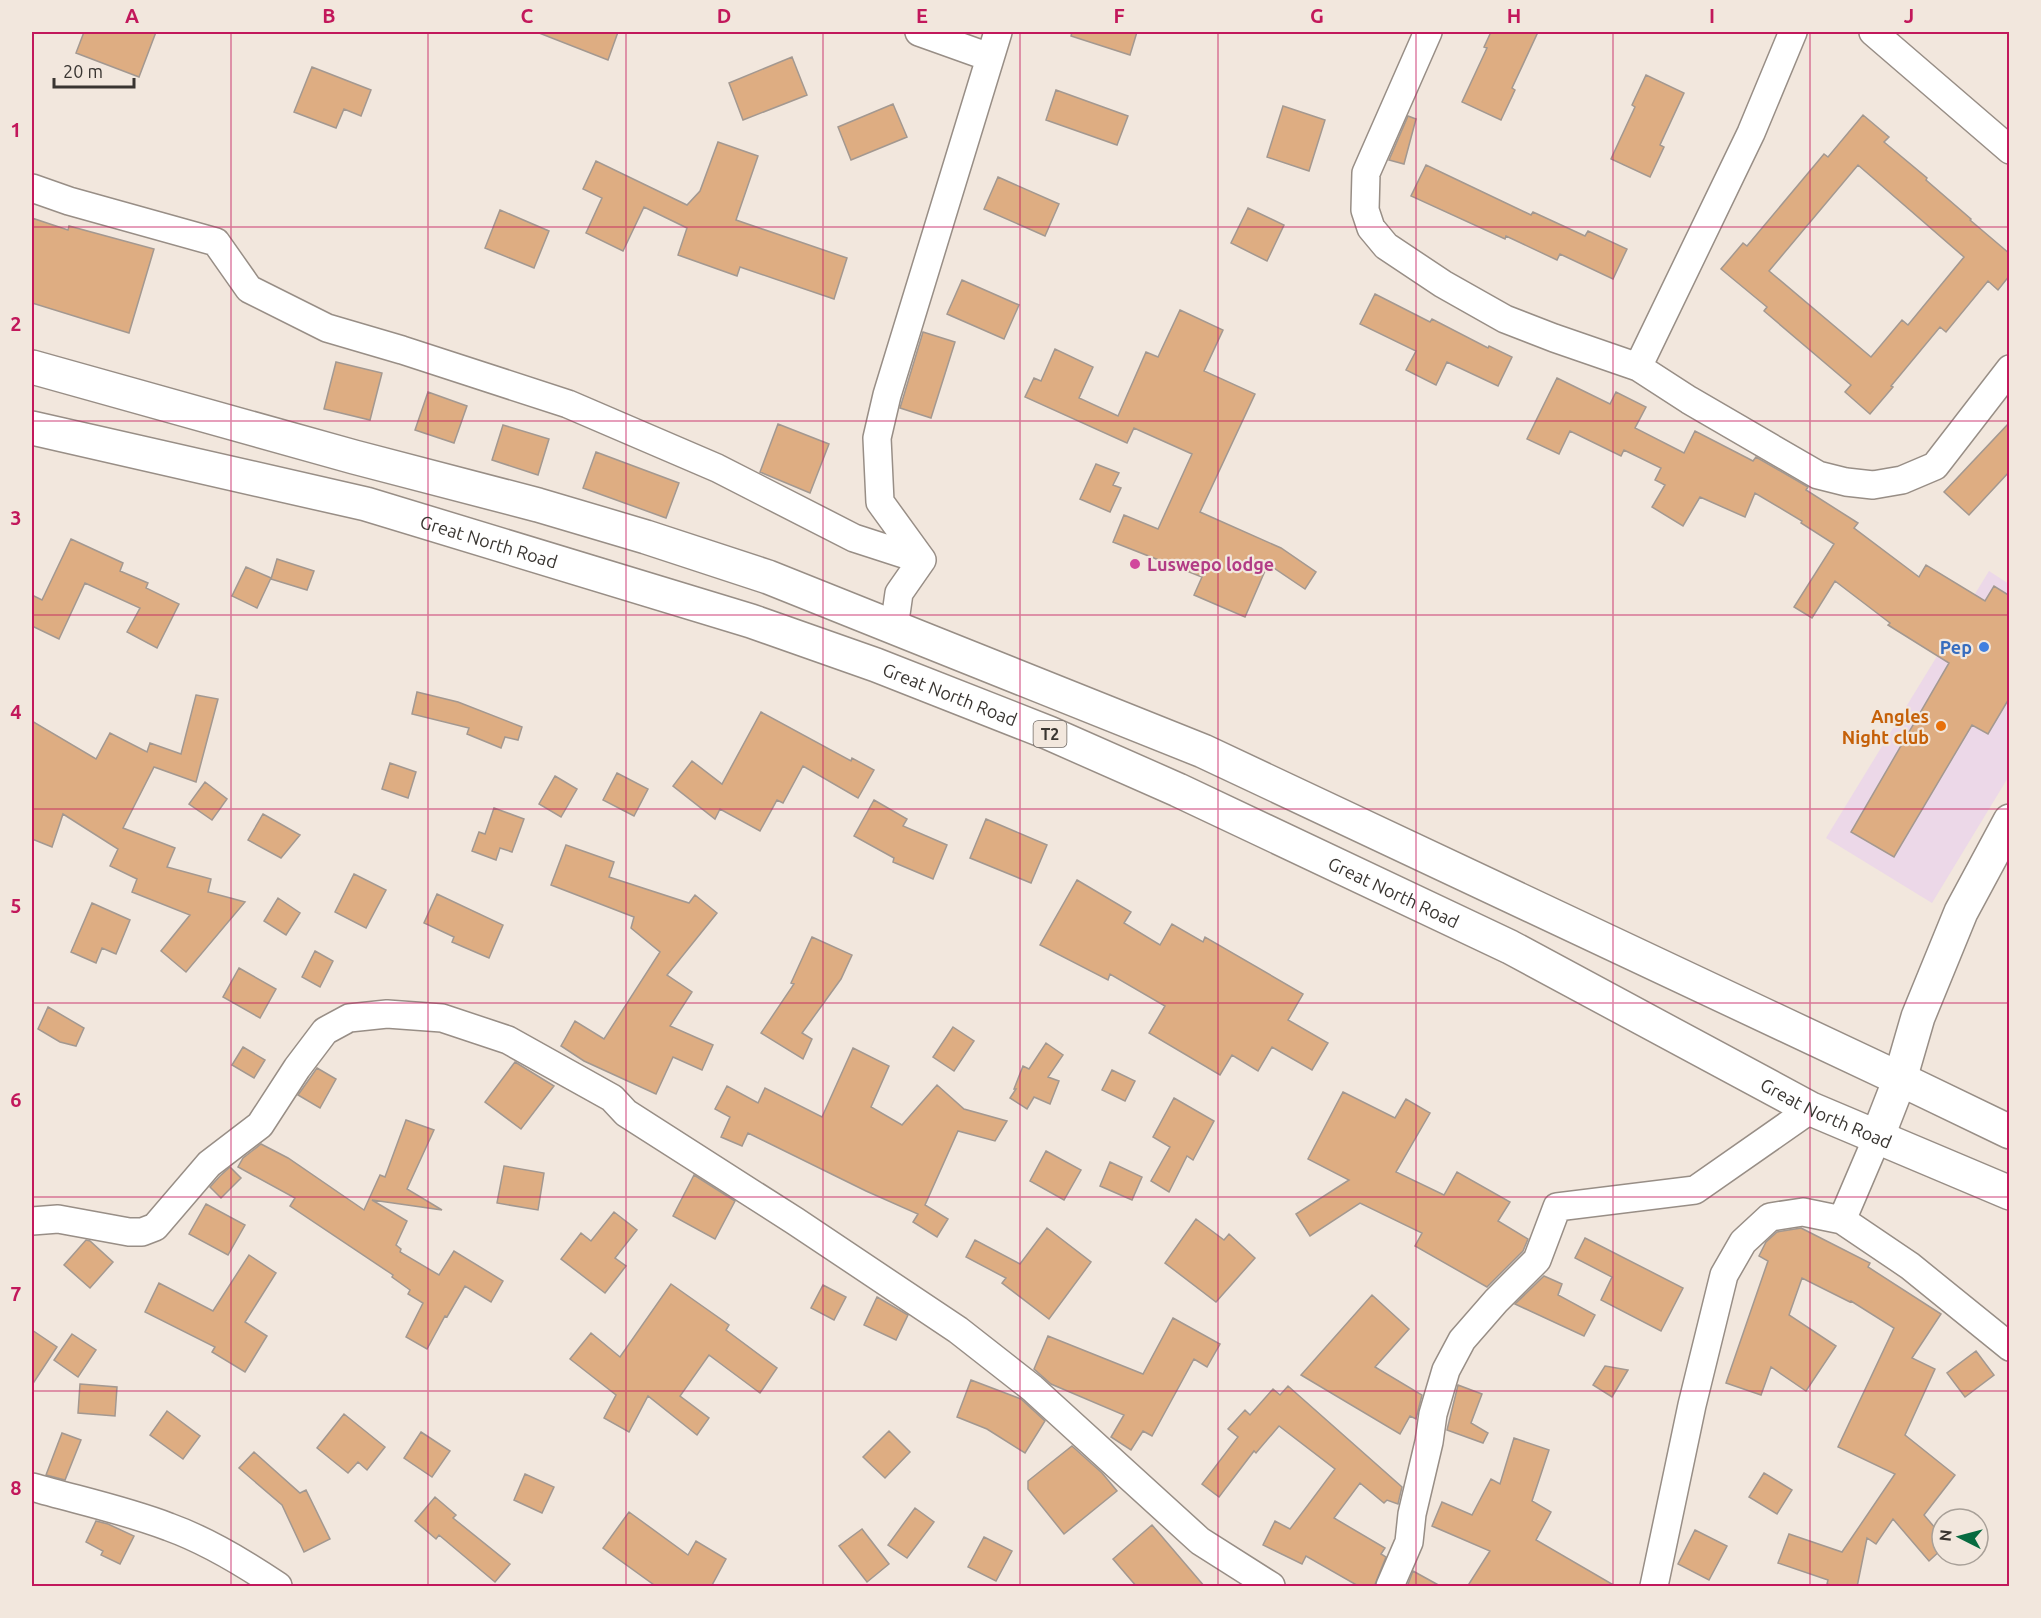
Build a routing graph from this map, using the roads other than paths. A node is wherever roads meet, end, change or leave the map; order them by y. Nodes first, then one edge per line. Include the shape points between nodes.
1 (919, 32) edge
2 (998, 32) edge
3 (1428, 32) edge
4 (1793, 32) edge
5 (1873, 32) edge
6 (989, 57) junction
7 (2010, 150) edge
8 (32, 188) edge
9 (32, 367) edge
10 (1638, 367) junction
11 (2010, 369) edge
12 (32, 428) edge
13 (922, 560) junction
14 (894, 628) junction
15 (2010, 820) edge
16 (1900, 1079) junction
17 (1811, 1109) junction
18 (2010, 1132) edge
19 (1877, 1138) junction
20 (2010, 1193) edge
21 (1842, 1220) junction
22 (32, 1221) edge
23 (2010, 1347) edge
24 (32, 1488) edge
25 (278, 1587) edge
26 (1271, 1587) edge
27 (1390, 1587) edge
28 (1654, 1587) edge

1 - 6 street
2 - 6 street
3 - 10 street via 1366,173 1365,210 1371,228 1386,246 1505,319
4 - 10 street via 1751,133
5 - 7 street
6 - 13 street via 877,438 880,502
8 - 13 street via 216,242 249,289 327,328 568,404 717,468 854,537
9 - 14 main road, T2 via 646,537 768,577
10 - 11 street via 1818,475 1873,485 1902,480 1935,466
12 - 17 main road, Great North Road / T2 via 366,504 750,621 876,665 1117,762 1510,947
13 - 14 street via 899,593
14 - 16 main road, T2 via 1203,751
15 - 16 main road via 1961,912 1918,1017
16 - 18 main road, T2
16 - 19 main road
17 - 19 main road, Great North Road / T2
17 - 27 street via 1695,1190 1557,1208 1537,1260 1462,1340 1446,1370 1433,1414 1409,1542
19 - 20 main road, Great North Road / T2
19 - 21 street
21 - 23 street via 1910,1266
21 - 28 street via 1803,1212 1770,1217 1743,1242 1724,1275
22 - 26 street via 58,1219 129,1232 155,1227 209,1164 260,1125 325,1031 349,1018 387,1014 442,1018 508,1040 612,1098 626,1113 958,1330 1032,1388 1200,1541
24 - 25 street via 170,1527 240,1560

